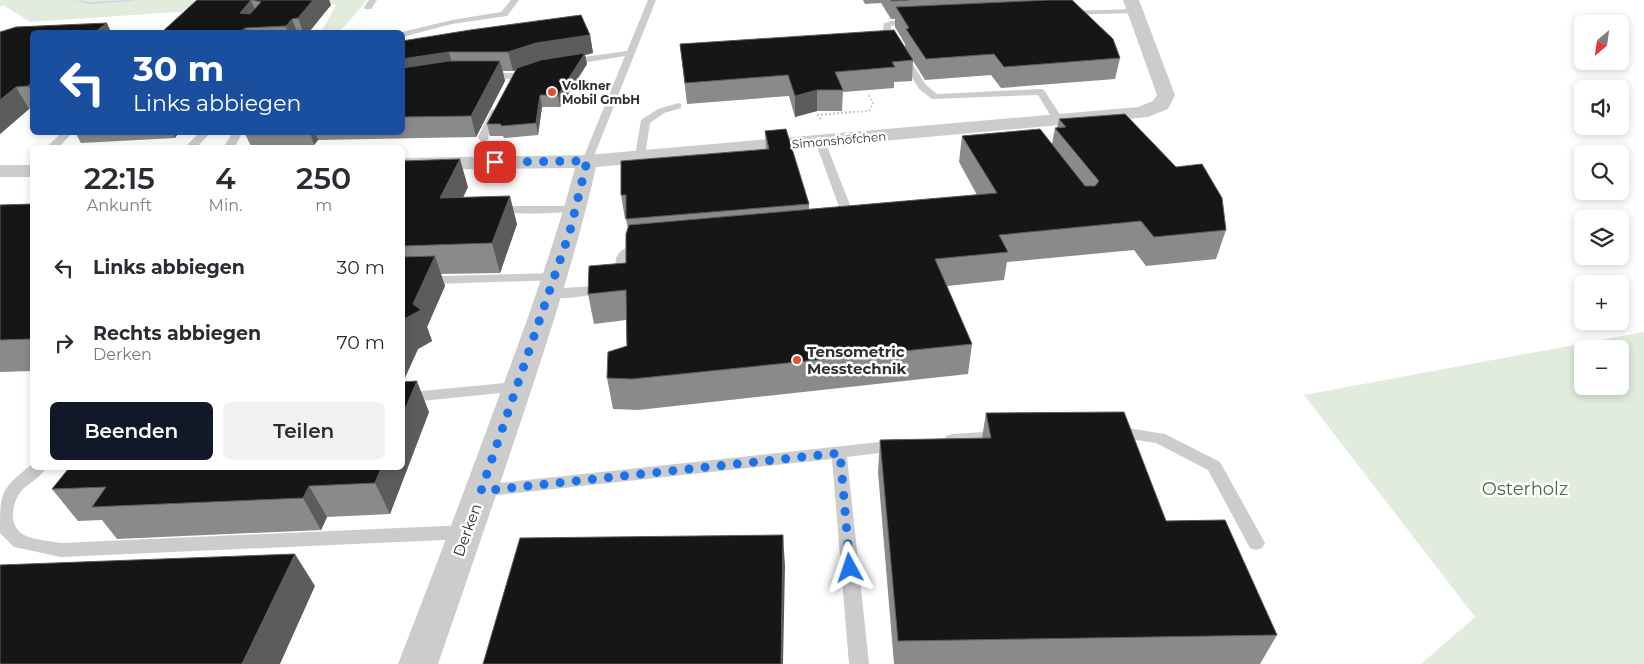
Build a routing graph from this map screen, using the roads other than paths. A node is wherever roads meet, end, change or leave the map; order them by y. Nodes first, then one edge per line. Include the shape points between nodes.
1 (514, 0) edge
2 (652, 0) edge
3 (1133, 5) edge
4 (1061, 14) edge
5 (925, 20) edge
6 (405, 34) edge
7 (630, 53) junction
8 (561, 64) edge
9 (479, 76) edge
10 (515, 78) edge
11 (500, 102) edge
12 (678, 106) dead end
13 (1059, 121) junction
14 (65, 135) edge
15 (203, 135) edge
16 (484, 139) dead end
17 (820, 141) junction
18 (54, 145) edge
19 (192, 145) edge
20 (640, 156) junction
21 (587, 161) junction
22 (405, 164) edge
23 (30, 168) edge
24 (0, 171) edge
25 (490, 203) edge
26 (576, 209) junction
27 (842, 230) edge
28 (658, 246) edge
29 (405, 281) edge
30 (552, 285) junction
31 (516, 387) junction
32 (405, 398) edge
33 (1096, 430) edge
34 (1012, 436) edge
35 (937, 442) edge
36 (917, 444) edge
37 (840, 453) junction
38 (36, 470) edge
39 (481, 491) junction
40 (467, 532) junction
41 (1256, 543) dead end
42 (418, 664) edge
43 (859, 664) edge

1 - 6 lane via 504,14 452,22
2 - 7 lane, Derken
3 - 4 lane
3 - 13 street, Simonshöfchen via 1166,94 1161,105 1141,113
5 - 13 lane via 896,22 887,25 886,30 922,87 935,97 1041,92
7 - 8 lane
7 - 21 lane, Derken
9 - 10 lane
11 - 16 lane
12 - 20 lane via 661,110 645,122
13 - 17 street, Simonshöfchen via 1022,128
14 - 18 lane
15 - 19 lane
17 - 20 street, Simonshöfchen
17 - 27 lane via 852,222
20 - 21 street, Simonshöfchen
21 - 22 street, Simonshöfchen
21 - 26 street, Derken
23 - 24 street
25 - 26 lane via 505,209
26 - 30 street, Derken
28 - 30 lane via 629,249 623,254 619,276 603,289
29 - 30 lane
30 - 31 street, Derken
31 - 32 lane
31 - 39 street, Derken
33 - 41 lane via 1159,438 1214,466
34 - 35 lane
36 - 37 lane
37 - 39 lane
37 - 43 lane
38 - 40 lane via 15,488 3,512 6,528 20,542 60,550
39 - 40 street, Derken
40 - 42 street, Derken

